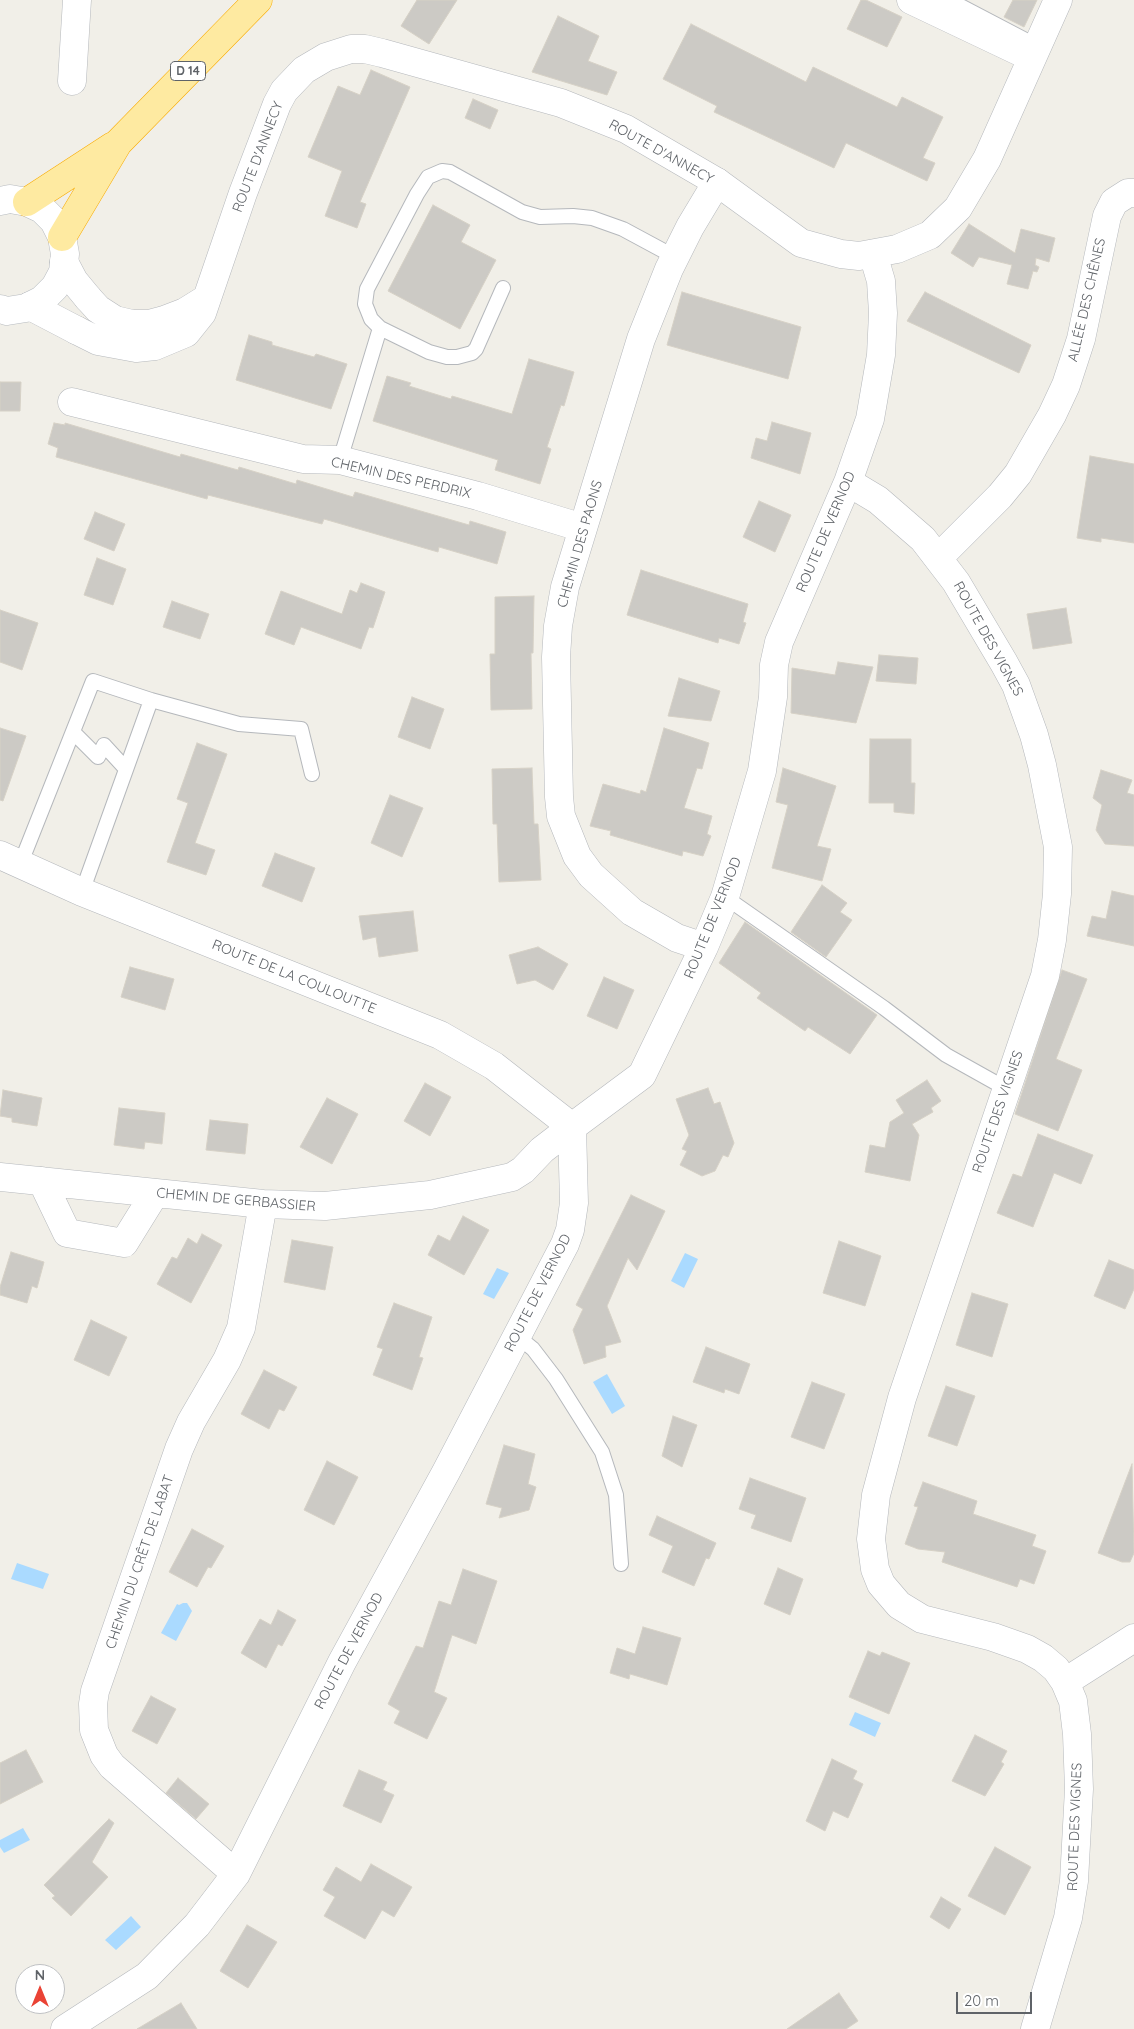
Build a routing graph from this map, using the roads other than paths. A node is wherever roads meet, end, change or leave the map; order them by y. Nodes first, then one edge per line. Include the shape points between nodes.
1 (77, 0) edge
2 (258, 0) edge
3 (911, 0) edge
4 (949, 0) edge
5 (1058, 0) edge
6 (1034, 52) junction
7 (72, 81) dead end
8 (118, 143) junction
9 (717, 182) junction
10 (1134, 193) edge
11 (0, 201) edge
12 (27, 202) junction
13 (63, 249) junction
14 (873, 254) junction
15 (675, 257) junction
16 (503, 288) dead end
17 (206, 299) junction
18 (30, 306) junction
19 (0, 309) edge
20 (380, 328) junction
21 (72, 402) dead end
22 (340, 460) junction
23 (848, 482) junction
24 (583, 528) junction
25 (938, 558) junction
26 (151, 700) junction
27 (73, 732) junction
28 (126, 769) junction
29 (312, 774) dead end
30 (10, 860) edge
31 (82, 892) junction
32 (725, 896) junction
33 (704, 947) junction
34 (1005, 1088) junction
35 (572, 1128) junction
36 (0, 1177) edge
37 (42, 1181) junction
38 (155, 1193) junction
39 (263, 1204) junction
40 (517, 1336) junction
41 (621, 1564) dead end
42 (1134, 1638) edge
43 (1065, 1682) junction
44 (236, 1874) junction
45 (65, 2029) edge
46 (1036, 2029) edge

1 - 7 street
2 - 8 highway, D 14
3 - 6 street
4 - 6 lane
5 - 6 street, ROUTE D'ANNECY
6 - 14 street, ROUTE D'ANNECY via 987,159 958,208 924,238
8 - 12 highway, D 14
8 - 13 highway, D 14
9 - 14 street, ROUTE D'ANNECY via 801,242 841,254
9 - 15 street, CHEMIN DES PAONS
9 - 17 street, ROUTE D'ANNECY via 626,129 561,103 365,49 345,51 326,57 304,70 280,98
10 - 25 street, ALLÉE DES CHÊNES via 1114,202 1107,216 1081,339 1052,415 1018,474
11 - 12 street
12 - 13 street via 42,209 54,221
13 - 17 street via 74,280 98,309 115,320 150,324 186,312
13 - 18 street via 63,272 55,287
14 - 23 street, ROUTE DE VERNOD via 881,281 881,355 865,440
15 - 20 lane via 623,229 592,218 540,217 522,212 450,172 442,171 428,177 424,183 367,290 366,310
15 - 24 street, CHEMIN DES PAONS via 641,339
16 - 20 lane via 476,349 466,356 437,355
17 - 18 street, ROUTE D'ANNECY via 196,323 186,333 155,346 136,348 98,341
18 - 19 street via 7,311
20 - 22 lane
21 - 22 street, CHEMIN DES PERDRIX via 303,459
22 - 24 street, CHEMIN DES PERDRIX via 478,496
23 - 25 street, ROUTE DES VIGNES via 878,500 923,539
23 - 32 street, ROUTE DE VERNOD via 779,642 762,771
24 - 33 street, CHEMIN DES PAONS via 565,588 557,634 561,816 577,856 612,895 654,926
25 - 34 street, ROUTE DES VIGNES via 956,582 1016,685 1042,765 1058,847 1057,894 1049,956 1039,997
26 - 27 lane via 93,681
26 - 28 lane
26 - 29 lane via 239,724 301,729
27 - 28 lane via 98,757 104,744
27 - 30 lane
28 - 31 lane
30 - 31 street, ROUTE DE LA COULOUTTE
31 - 35 street, ROUTE DE LA COULOUTTE via 440,1035 494,1066
32 - 33 street, ROUTE DE VERNOD
32 - 34 lane via 946,1055
33 - 35 street, ROUTE DE VERNOD via 642,1075
34 - 43 street, ROUTE DES VIGNES via 902,1398 876,1495 871,1554 881,1584 910,1613 1027,1649 1043,1658
35 - 39 street, CHEMIN DE GERBASSIER via 542,1150 523,1170 501,1180 376,1202 325,1206
35 - 40 street, ROUTE DE VERNOD via 575,1186 570,1230
36 - 37 street, CHEMIN DE GERBASSIER
37 - 38 street, CHEMIN DE GERBASSIER
37 - 38 street via 67,1232 124,1243
38 - 39 street, CHEMIN DE GERBASSIER
39 - 44 street, CHEMIN DU CRÊT DE LABAT via 241,1328 179,1449 93,1704 94,1730 112,1766
40 - 41 lane via 533,1349 556,1378 602,1452 616,1495
40 - 44 street, ROUTE DE VERNOD via 342,1662
42 - 43 street
43 - 46 street, ROUTE DES VIGNES via 1072,1701 1077,1734 1074,1881 1068,1918
44 - 45 street, ROUTE DE VERNOD via 197,1925 147,1976

